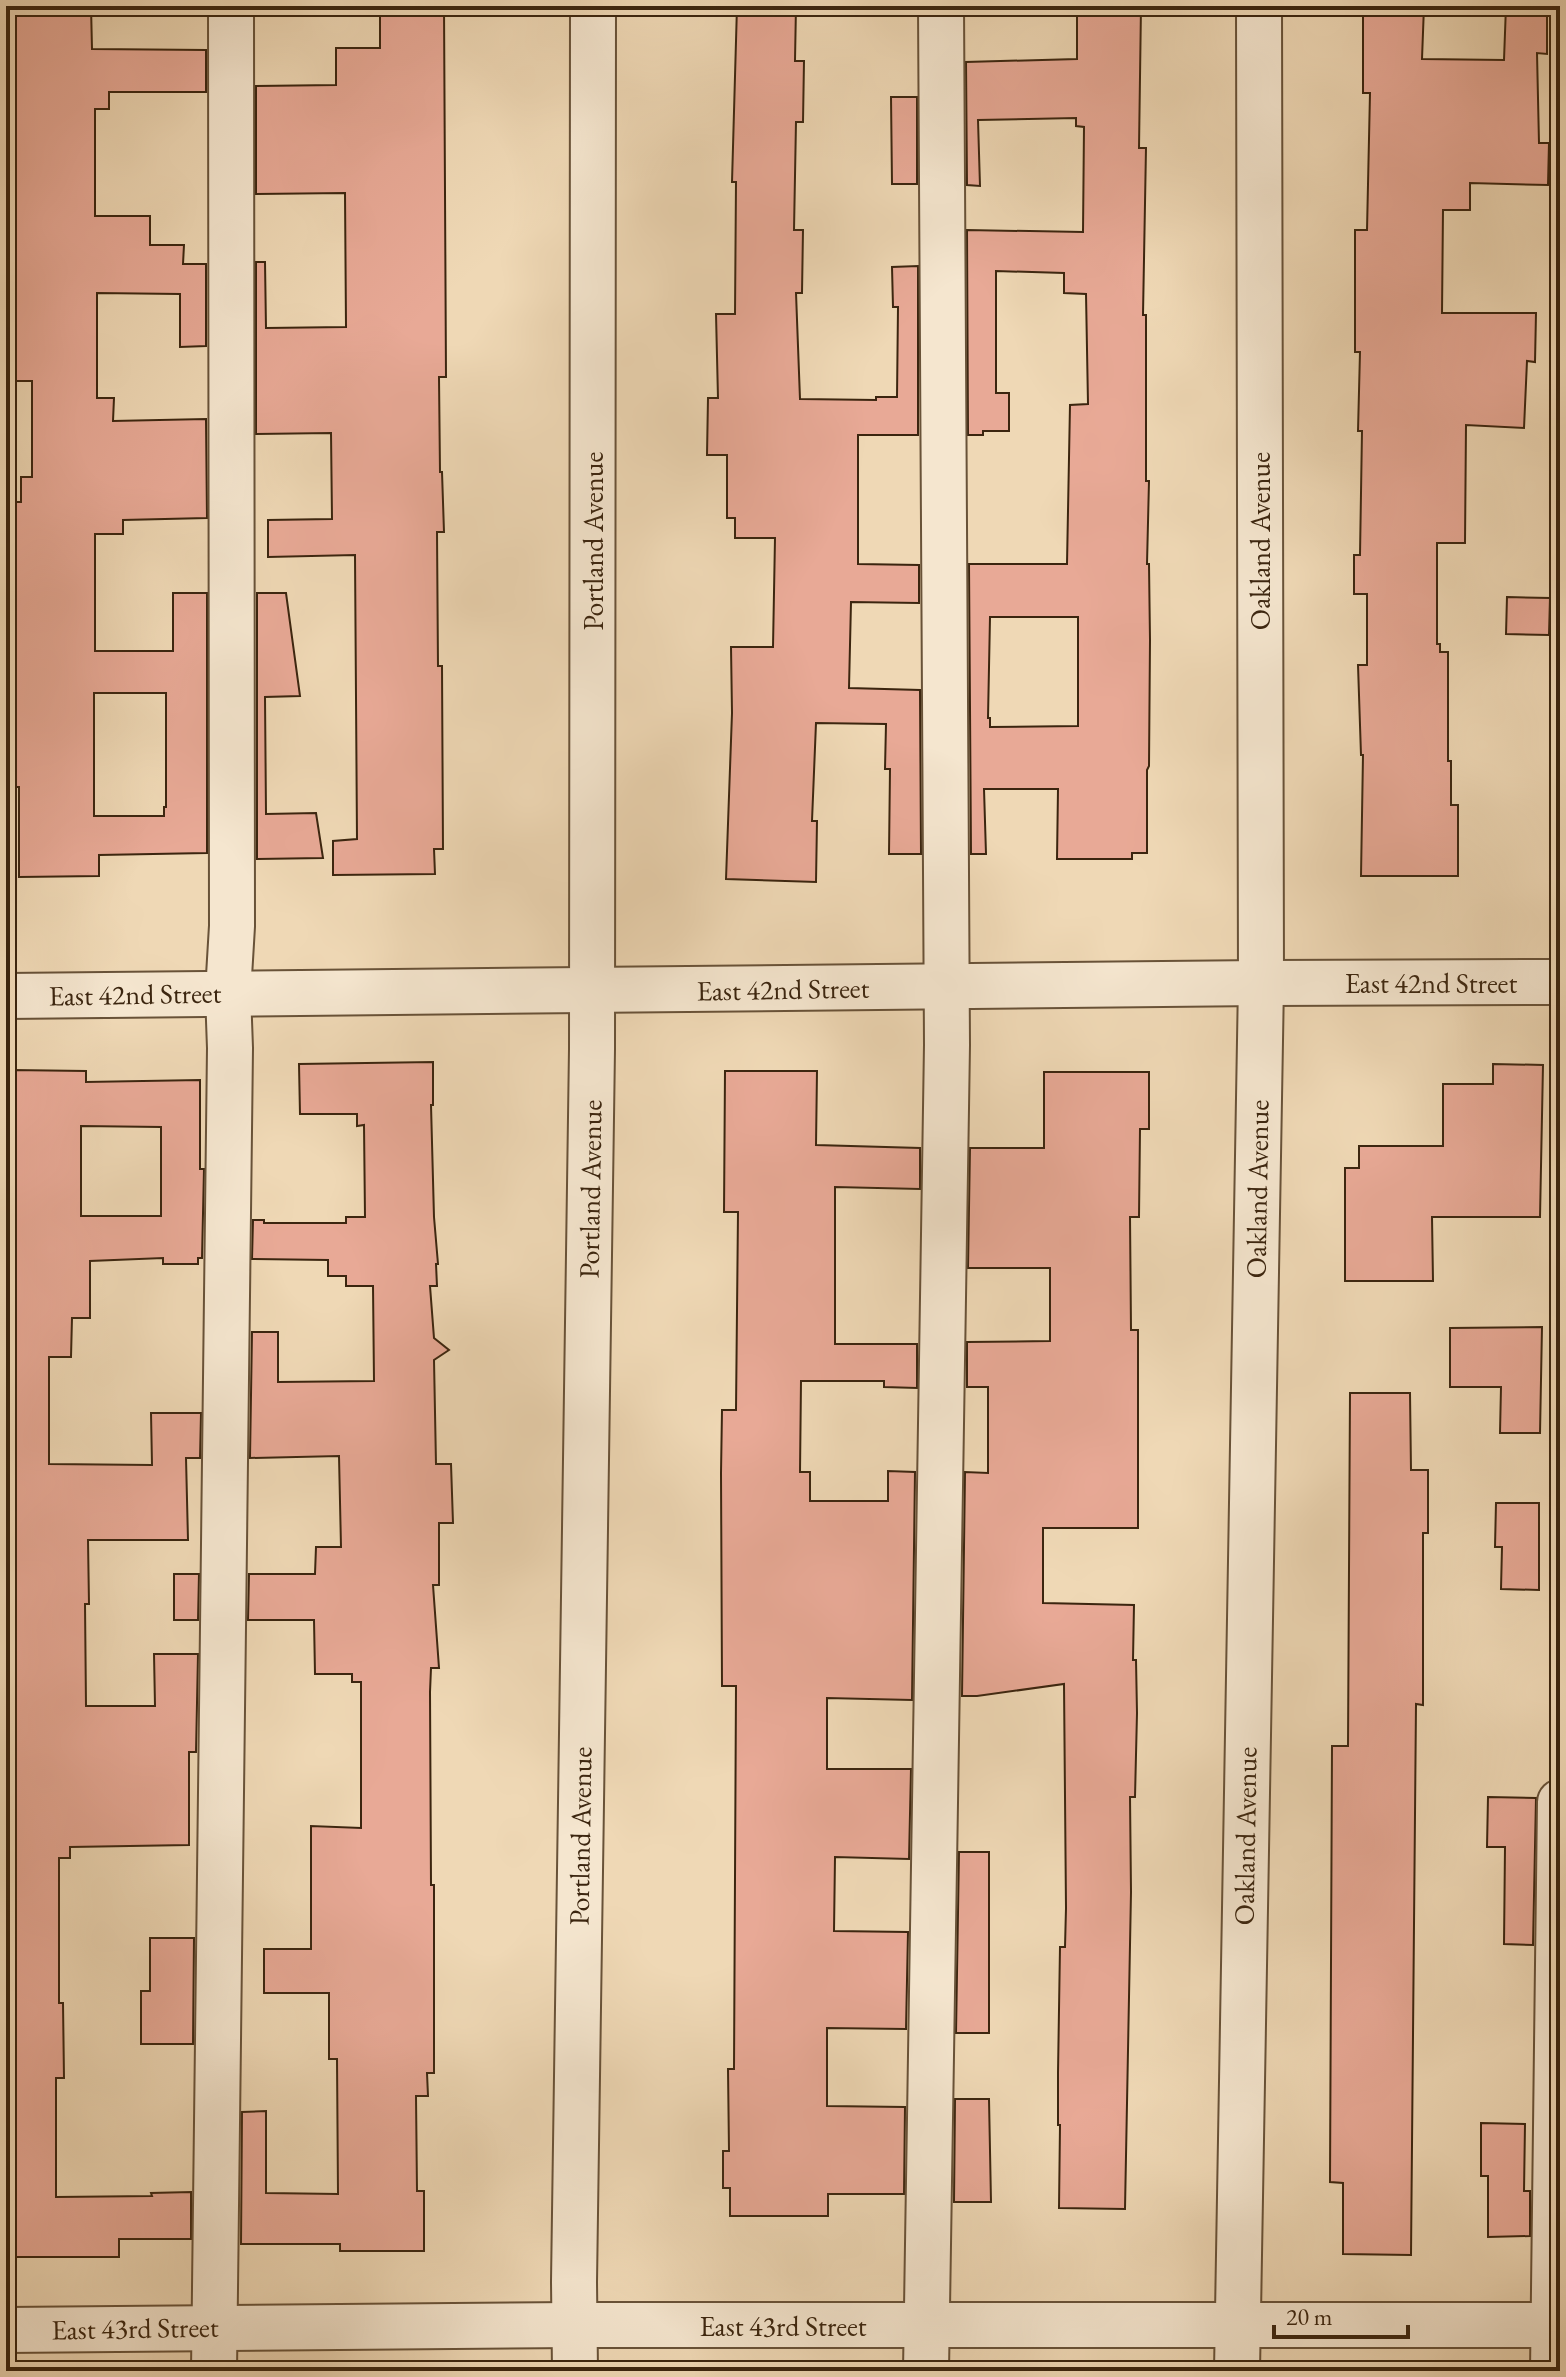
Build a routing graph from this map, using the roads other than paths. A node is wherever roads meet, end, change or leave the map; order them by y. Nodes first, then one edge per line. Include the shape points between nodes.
1 (231, 6) edge
2 (593, 6) edge
3 (941, 6) edge
4 (1259, 6) edge
5 (1560, 982) edge
6 (1261, 983) junction
7 (947, 987) junction
8 (592, 991) junction
9 (228, 993) junction
10 (6, 996) edge
11 (1560, 1802) edge
12 (574, 2325) junction
13 (1238, 2325) junction
14 (1556, 2325) edge
15 (214, 2326) junction
16 (925, 2326) junction
17 (6, 2330) edge
18 (214, 2371) edge
19 (575, 2371) edge
20 (926, 2371) edge
21 (1237, 2371) edge
22 (1553, 2371) edge

1 - 9 street
2 - 8 street, Portland Avenue
3 - 7 street
4 - 6 street, Oakland Avenue
5 - 6 street, East 42nd Street
6 - 7 street, East 42nd Street
6 - 13 street, Oakland Avenue
7 - 8 street, East 42nd Street
7 - 16 street
8 - 9 street, East 42nd Street
8 - 12 street, Portland Avenue
9 - 10 street, East 42nd Street
9 - 15 street
11 - 14 street
12 - 15 street, East 43rd Street
12 - 16 street, East 43rd Street
12 - 19 street, Portland Avenue
13 - 14 street, East 43rd Street
13 - 16 street, East 43rd Street
13 - 21 street, Oakland Avenue
14 - 22 street
15 - 17 street, East 43rd Street
15 - 18 street
16 - 20 street

